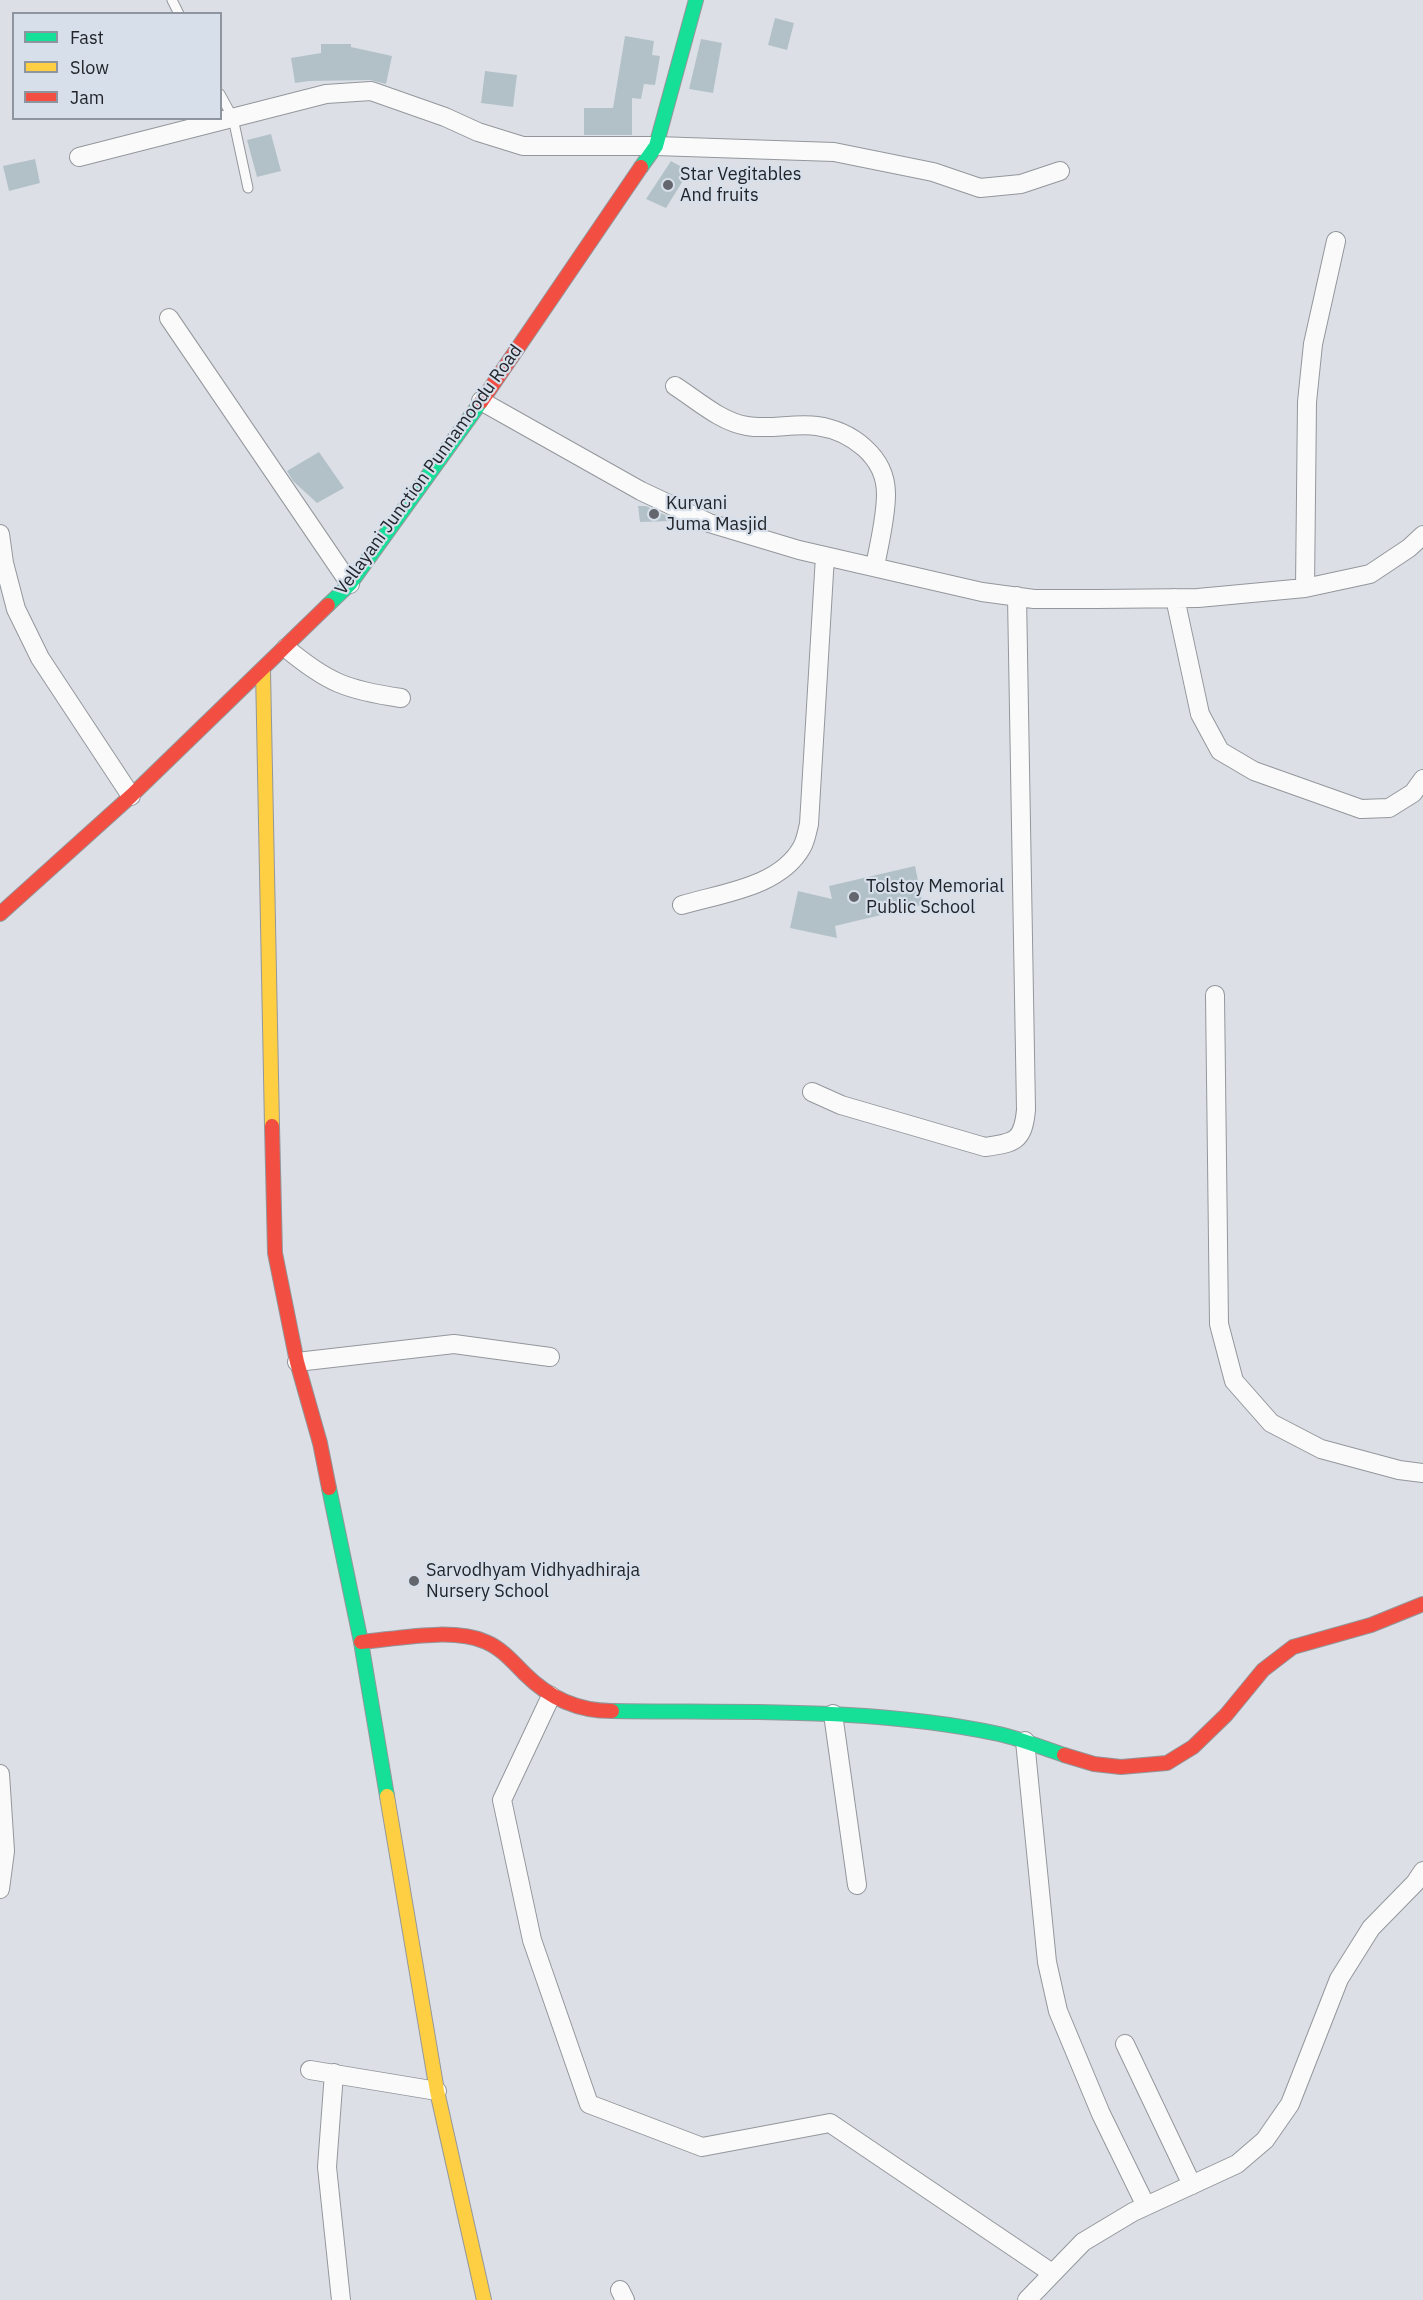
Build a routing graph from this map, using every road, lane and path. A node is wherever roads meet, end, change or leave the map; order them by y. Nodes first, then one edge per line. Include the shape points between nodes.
1 (696, 0) edge
2 (222, 98) edge
3 (233, 118) junction
4 (656, 146) junction
5 (79, 157) dead end
6 (1060, 171) dead end
7 (248, 188) dead end
8 (1336, 241) dead end
9 (169, 318) dead end
10 (675, 386) dead end
11 (481, 401) junction
12 (0, 534) edge
13 (1423, 535) edge
14 (825, 556) junction
15 (2, 564) edge
16 (875, 567) junction
17 (350, 584) junction
18 (1305, 588) junction
19 (1017, 596) junction
20 (1175, 598) junction
21 (286, 648) junction
22 (263, 670) junction
23 (401, 698) dead end
24 (1423, 779) edge
25 (131, 796) junction
26 (682, 905) dead end
27 (0, 914) edge
28 (1215, 995) dead end
29 (812, 1092) dead end
30 (550, 1357) dead end
31 (297, 1362) junction
32 (1423, 1473) edge
33 (1423, 1604) edge
34 (361, 1642) junction
35 (551, 1696) junction
36 (833, 1714) junction
37 (1025, 1741) junction
38 (0, 1774) edge
39 (1423, 1871) edge
40 (857, 1885) dead end
41 (0, 1889) edge
42 (1125, 2044) dead end
43 (310, 2070) dead end
44 (334, 2073) junction
45 (437, 2091) junction
46 (1192, 2185) junction
47 (1146, 2206) junction
48 (1052, 2274) junction
49 (341, 2300) edge
50 (484, 2300) edge
51 (1027, 2300) edge

1 - 4 street, Vellayani Junction Punnamoodu Road
2 - 3 lane
3 - 4 street via 326,94 371,91 523,146
3 - 5 street
3 - 7 lane
4 - 6 street via 834,152 933,172 980,188 1021,184
4 - 11 street, Vellayani Junction Punnamoodu Road
8 - 18 street via 1313,344 1307,402
9 - 17 street
10 - 16 street via 726,420 748,426 817,426 848,436 867,448 880,469 886,492
11 - 14 street via 641,492 709,523
11 - 17 street, Vellayani Junction Punnamoodu Road
12 - 15 street
13 - 18 street via 1370,573
14 - 16 street
14 - 26 street via 809,824 804,845 778,873
15 - 25 street via 16,609 40,658
16 - 19 street via 982,592
17 - 21 street, Vellayani Junction Punnamoodu Road
18 - 20 street
19 - 20 street
19 - 29 street via 1024,1129 1016,1140 985,1147 841,1105
20 - 24 street via 1200,714 1220,751 1254,771 1361,809 1389,808 1413,793
21 - 22 street, Vellayani Junction Punnamoodu Road
21 - 23 street via 336,683 359,692
22 - 25 street, Vellayani Junction Punnamoodu Road
22 - 31 street via 275,1253
25 - 27 street, Vellayani Junction Punnamoodu Road
28 - 32 street via 1219,1324 1234,1381 1271,1423 1321,1449
30 - 31 street via 454,1344
31 - 34 street via 320,1443
33 - 37 street via 1371,1625 1293,1647 1263,1670 1193,1747 1167,1763 1121,1767 1094,1764
34 - 35 street via 477,1638 494,1647
34 - 45 street
35 - 36 street via 599,1711
35 - 48 street via 502,1800 532,1940 589,2104 702,2146 830,2123
36 - 37 street via 921,1722
36 - 40 street
37 - 47 street via 1047,1962 1058,2011 1101,2114
38 - 41 street via 5,1851
39 - 46 street via 1371,1928 1339,1979 1290,2104 1265,2140 1237,2164
42 - 46 street
43 - 44 street
44 - 45 street
44 - 49 street via 327,2167
45 - 50 street
46 - 47 street
47 - 48 street via 1083,2242
48 - 51 street

